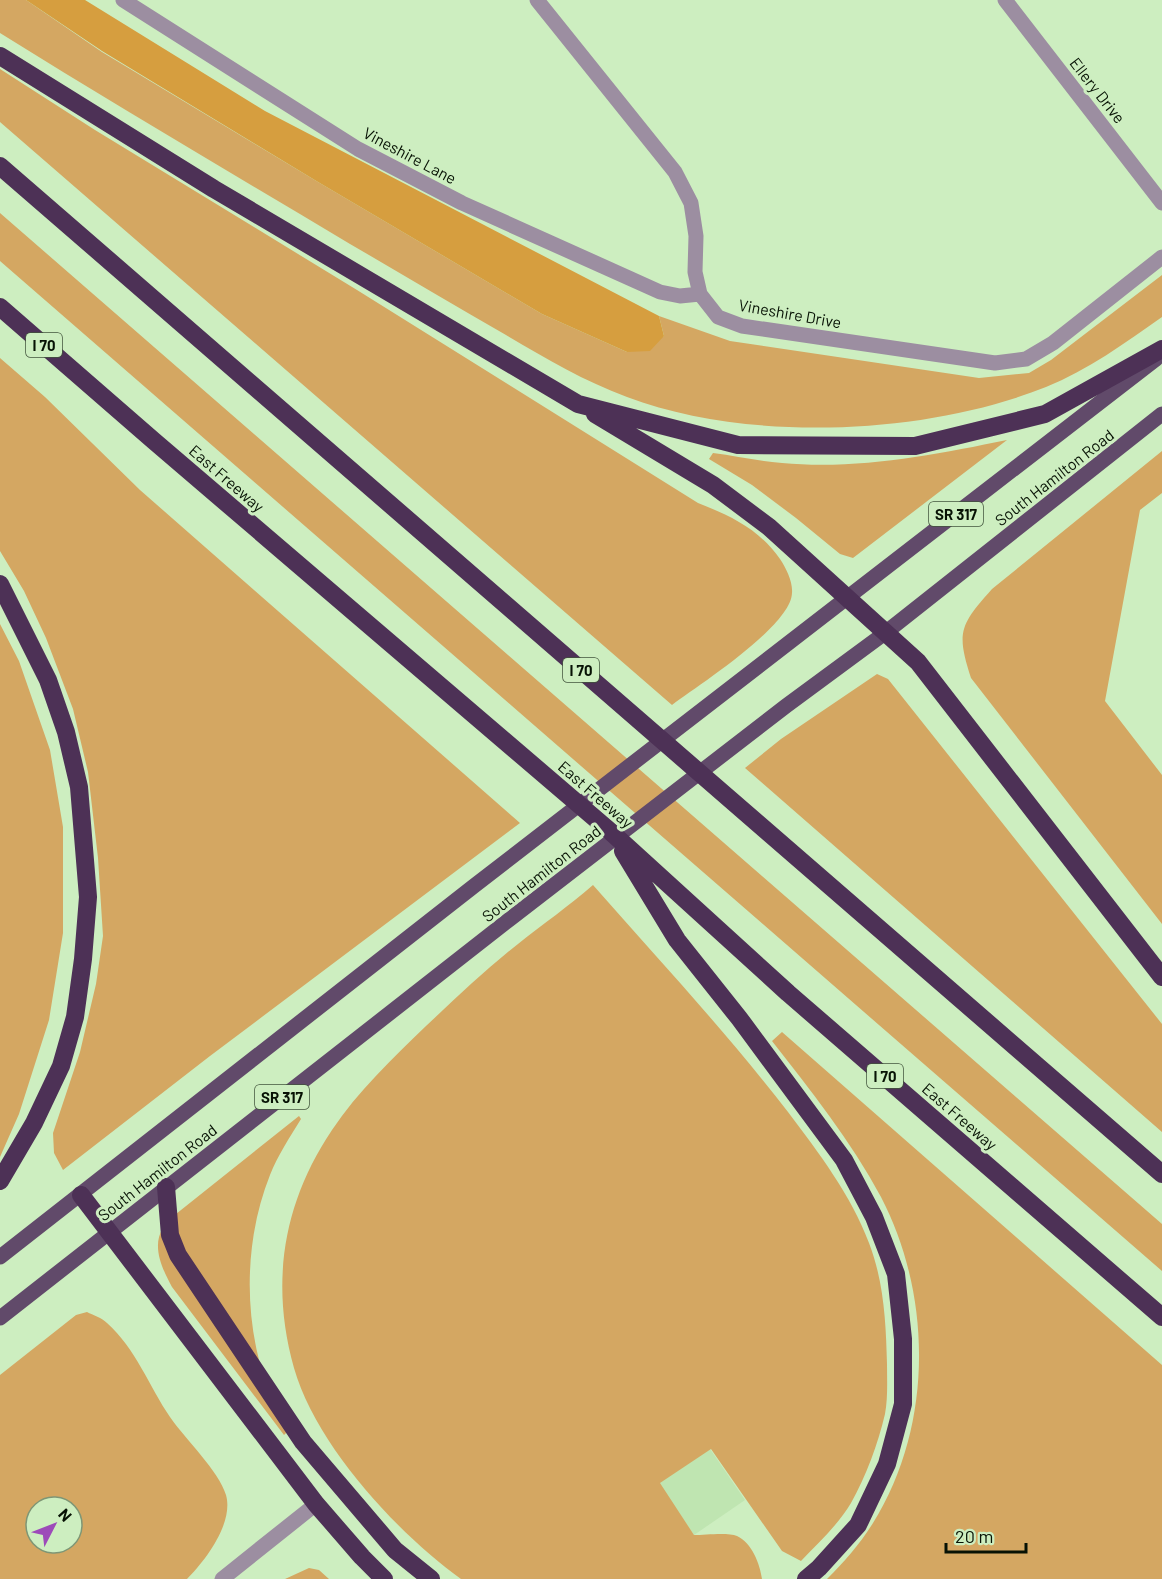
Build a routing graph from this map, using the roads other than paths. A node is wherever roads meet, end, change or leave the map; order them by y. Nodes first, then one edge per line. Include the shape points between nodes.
1 (123, 0) edge
2 (537, 0) edge
3 (1005, 0) edge
4 (0, 56) edge
5 (0, 166) edge
6 (1162, 203) edge
7 (1162, 257) edge
8 (700, 294) junction
9 (0, 307) edge
10 (1162, 349) edge
11 (1162, 355) edge
12 (578, 404) junction
13 (1162, 414) edge
14 (0, 584) edge
15 (847, 599) junction
16 (885, 633) junction
17 (611, 832) junction
18 (1162, 977) edge
19 (1162, 1174) edge
20 (0, 1181) edge
21 (166, 1187) junction
22 (81, 1195) junction
23 (109, 1232) junction
24 (0, 1257) edge
25 (0, 1317) edge
26 (1162, 1317) edge
27 (316, 1504) junction
28 (222, 1579) edge
29 (384, 1579) edge
30 (431, 1579) edge
31 (806, 1579) edge

1 - 8 street, Vineshire Lane via 358,148 462,203 660,292
2 - 8 street, Vineshire Drive via 675,172 691,202
3 - 6 street, Ellery Drive
4 - 12 highway via 214,189
5 - 19 highway, I 70
7 - 8 street, Vineshire Drive via 1053,343 1026,358 995,363 742,326 718,317
9 - 17 highway, East Freeway / I 70
10 - 12 highway via 1046,414 915,446 738,445
11 - 15 main road, South Hamilton Road / SR 317
12 - 15 highway via 713,485 769,526
13 - 16 main road, South Hamilton Road / SR 317
14 - 20 highway via 48,680 66,732 79,787 88,897 75,1017 61,1066
15 - 16 highway
15 - 22 main road, South Hamilton Road / SR 317
16 - 18 highway via 918,662
16 - 21 main road, South Hamilton Road / SR 317
17 - 26 highway, East Freeway / I 70 via 788,993
17 - 31 highway via 678,940 844,1161 896,1274 903,1339 903,1404 887,1464 858,1525
21 - 23 main road, South Hamilton Road / SR 317
21 - 30 highway via 170,1235 178,1255 303,1442 395,1550
22 - 23 highway
22 - 24 main road, South Hamilton Road / SR 317
23 - 25 main road, South Hamilton Road / SR 317
23 - 27 highway
27 - 28 street
27 - 29 highway

